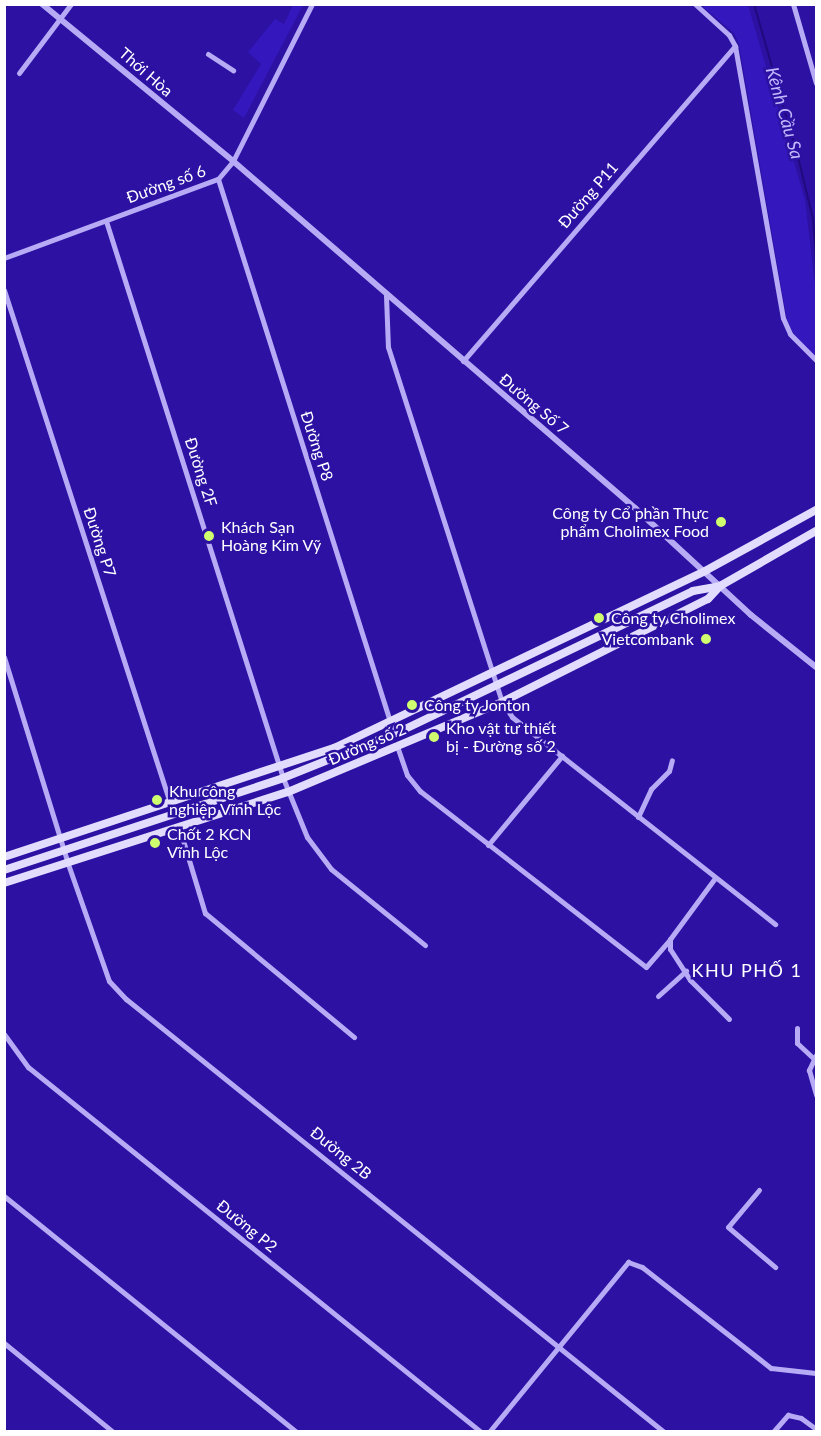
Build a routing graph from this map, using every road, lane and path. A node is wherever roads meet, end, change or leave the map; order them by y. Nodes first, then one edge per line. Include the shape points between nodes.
1 (42, 4) edge
2 (71, 4) edge
3 (312, 4) edge
4 (695, 4) edge
5 (793, 4) edge
6 (61, 20) junction
7 (735, 46) junction
8 (208, 54) dead end
9 (233, 70) dead end
10 (19, 73) dead end
11 (816, 78) edge
12 (233, 161) junction
13 (218, 179) junction
14 (106, 220) junction
15 (4, 258) edge
16 (4, 290) edge
17 (386, 296) junction
18 (816, 360) edge
19 (463, 362) junction
20 (816, 510) edge
21 (816, 531) edge
22 (705, 571) junction
23 (720, 586) junction
24 (693, 591) junction
25 (4, 657) edge
26 (816, 667) edge
27 (494, 672) junction
28 (497, 686) junction
29 (502, 702) junction
30 (390, 721) junction
31 (394, 734) junction
32 (397, 746) junction
33 (562, 756) junction
34 (672, 760) dead end
35 (279, 766) junction
36 (283, 778) junction
37 (288, 792) junction
38 (170, 803) junction
39 (638, 817) junction
40 (179, 827) junction
41 (62, 840) junction
42 (488, 845) junction
43 (65, 852) junction
44 (4, 857) edge
45 (68, 864) junction
46 (4, 870) edge
47 (716, 878) junction
48 (4, 883) edge
49 (775, 924) dead end
50 (669, 939) junction
51 (425, 945) dead end
52 (686, 971) junction
53 (658, 996) dead end
54 (729, 1019) dead end
55 (797, 1028) dead end
56 (4, 1034) edge
57 (354, 1037) dead end
58 (815, 1057) edge
59 (816, 1095) edge
60 (759, 1190) dead end
61 (4, 1196) edge
62 (775, 1267) dead end
63 (4, 1343) edge
64 (558, 1346) junction
65 (816, 1373) edge
66 (816, 1429) edge
67 (113, 1431) edge
68 (297, 1431) edge
69 (482, 1431) edge
70 (489, 1431) edge
71 (664, 1431) edge
72 (773, 1431) edge

1 - 6 street, Thới Hòa
2 - 6 street
3 - 12 street, Đường số 6
4 - 7 street via 729,35
5 - 11 street
6 - 10 street
6 - 12 street, Thới Hòa
7 - 18 street via 783,318 789,334
7 - 19 street, Đường P11
8 - 9 street
12 - 13 street, Đường số 6
12 - 17 street, Đường Số 7
13 - 14 street, Đường số 6
13 - 30 street, Đường P8
14 - 15 street, Đường số 6
14 - 35 street, Đường 2F
16 - 38 street, Đường P7
17 - 19 street, Đường Số 7
17 - 27 street via 388,347
19 - 22 street, Đường Số 7
20 - 22 main road, Đường số 2
21 - 23 main road, Đường số 2
22 - 23 street, Đường Số 7
22 - 24 main road
22 - 27 main road, Đường số 2
23 - 24 main road, Đường số 2
23 - 26 street, Đường Số 7
23 - 29 main road, Đường số 2 via 708,599
24 - 28 main road, Đường số 2
25 - 41 street, Đường 2B
27 - 28 street
27 - 30 main road, Đường số 2
28 - 29 street
28 - 31 main road, Đường số 2
29 - 32 main road, Đường số 2
29 - 33 street via 512,717
30 - 31 street, Đường P8
30 - 35 main road, Đường số 2 via 334,748
31 - 36 main road, Đường số 2
32 - 37 main road, Đường số 2
32 - 42 street via 408,775 420,791
33 - 39 street
33 - 42 street
34 - 39 street via 669,771 651,789
35 - 36 street, Đường 2F
35 - 38 main road, Đường số 2
36 - 37 street, Đường 2F
36 - 43 main road, Đường số 2
37 - 40 main road, Đường số 2
37 - 51 street, Đường 2F via 307,837 331,869
38 - 41 main road, Đường số 2
39 - 47 street
40 - 45 main road, Đường số 2
40 - 57 street via 206,913
41 - 43 street, Đường 2B
41 - 44 main road, Đường số 2
42 - 50 street via 646,967
43 - 45 street, Đường 2B
43 - 46 main road, Đường số 2
45 - 48 main road, Đường số 2
45 - 64 street, Đường 2B via 102,969 117,990
47 - 49 street
47 - 50 street
50 - 52 street via 670,949
52 - 53 street
52 - 54 street via 690,980
55 - 58 street via 796,1043
56 - 69 street, Đường P2 via 28,1067
58 - 59 street via 809,1071
60 - 62 street via 728,1227
61 - 68 street
63 - 67 street
64 - 65 street via 628,1262 642,1267 771,1368
64 - 70 street
64 - 71 street, Đường 2B
66 - 72 street via 801,1418 788,1415

